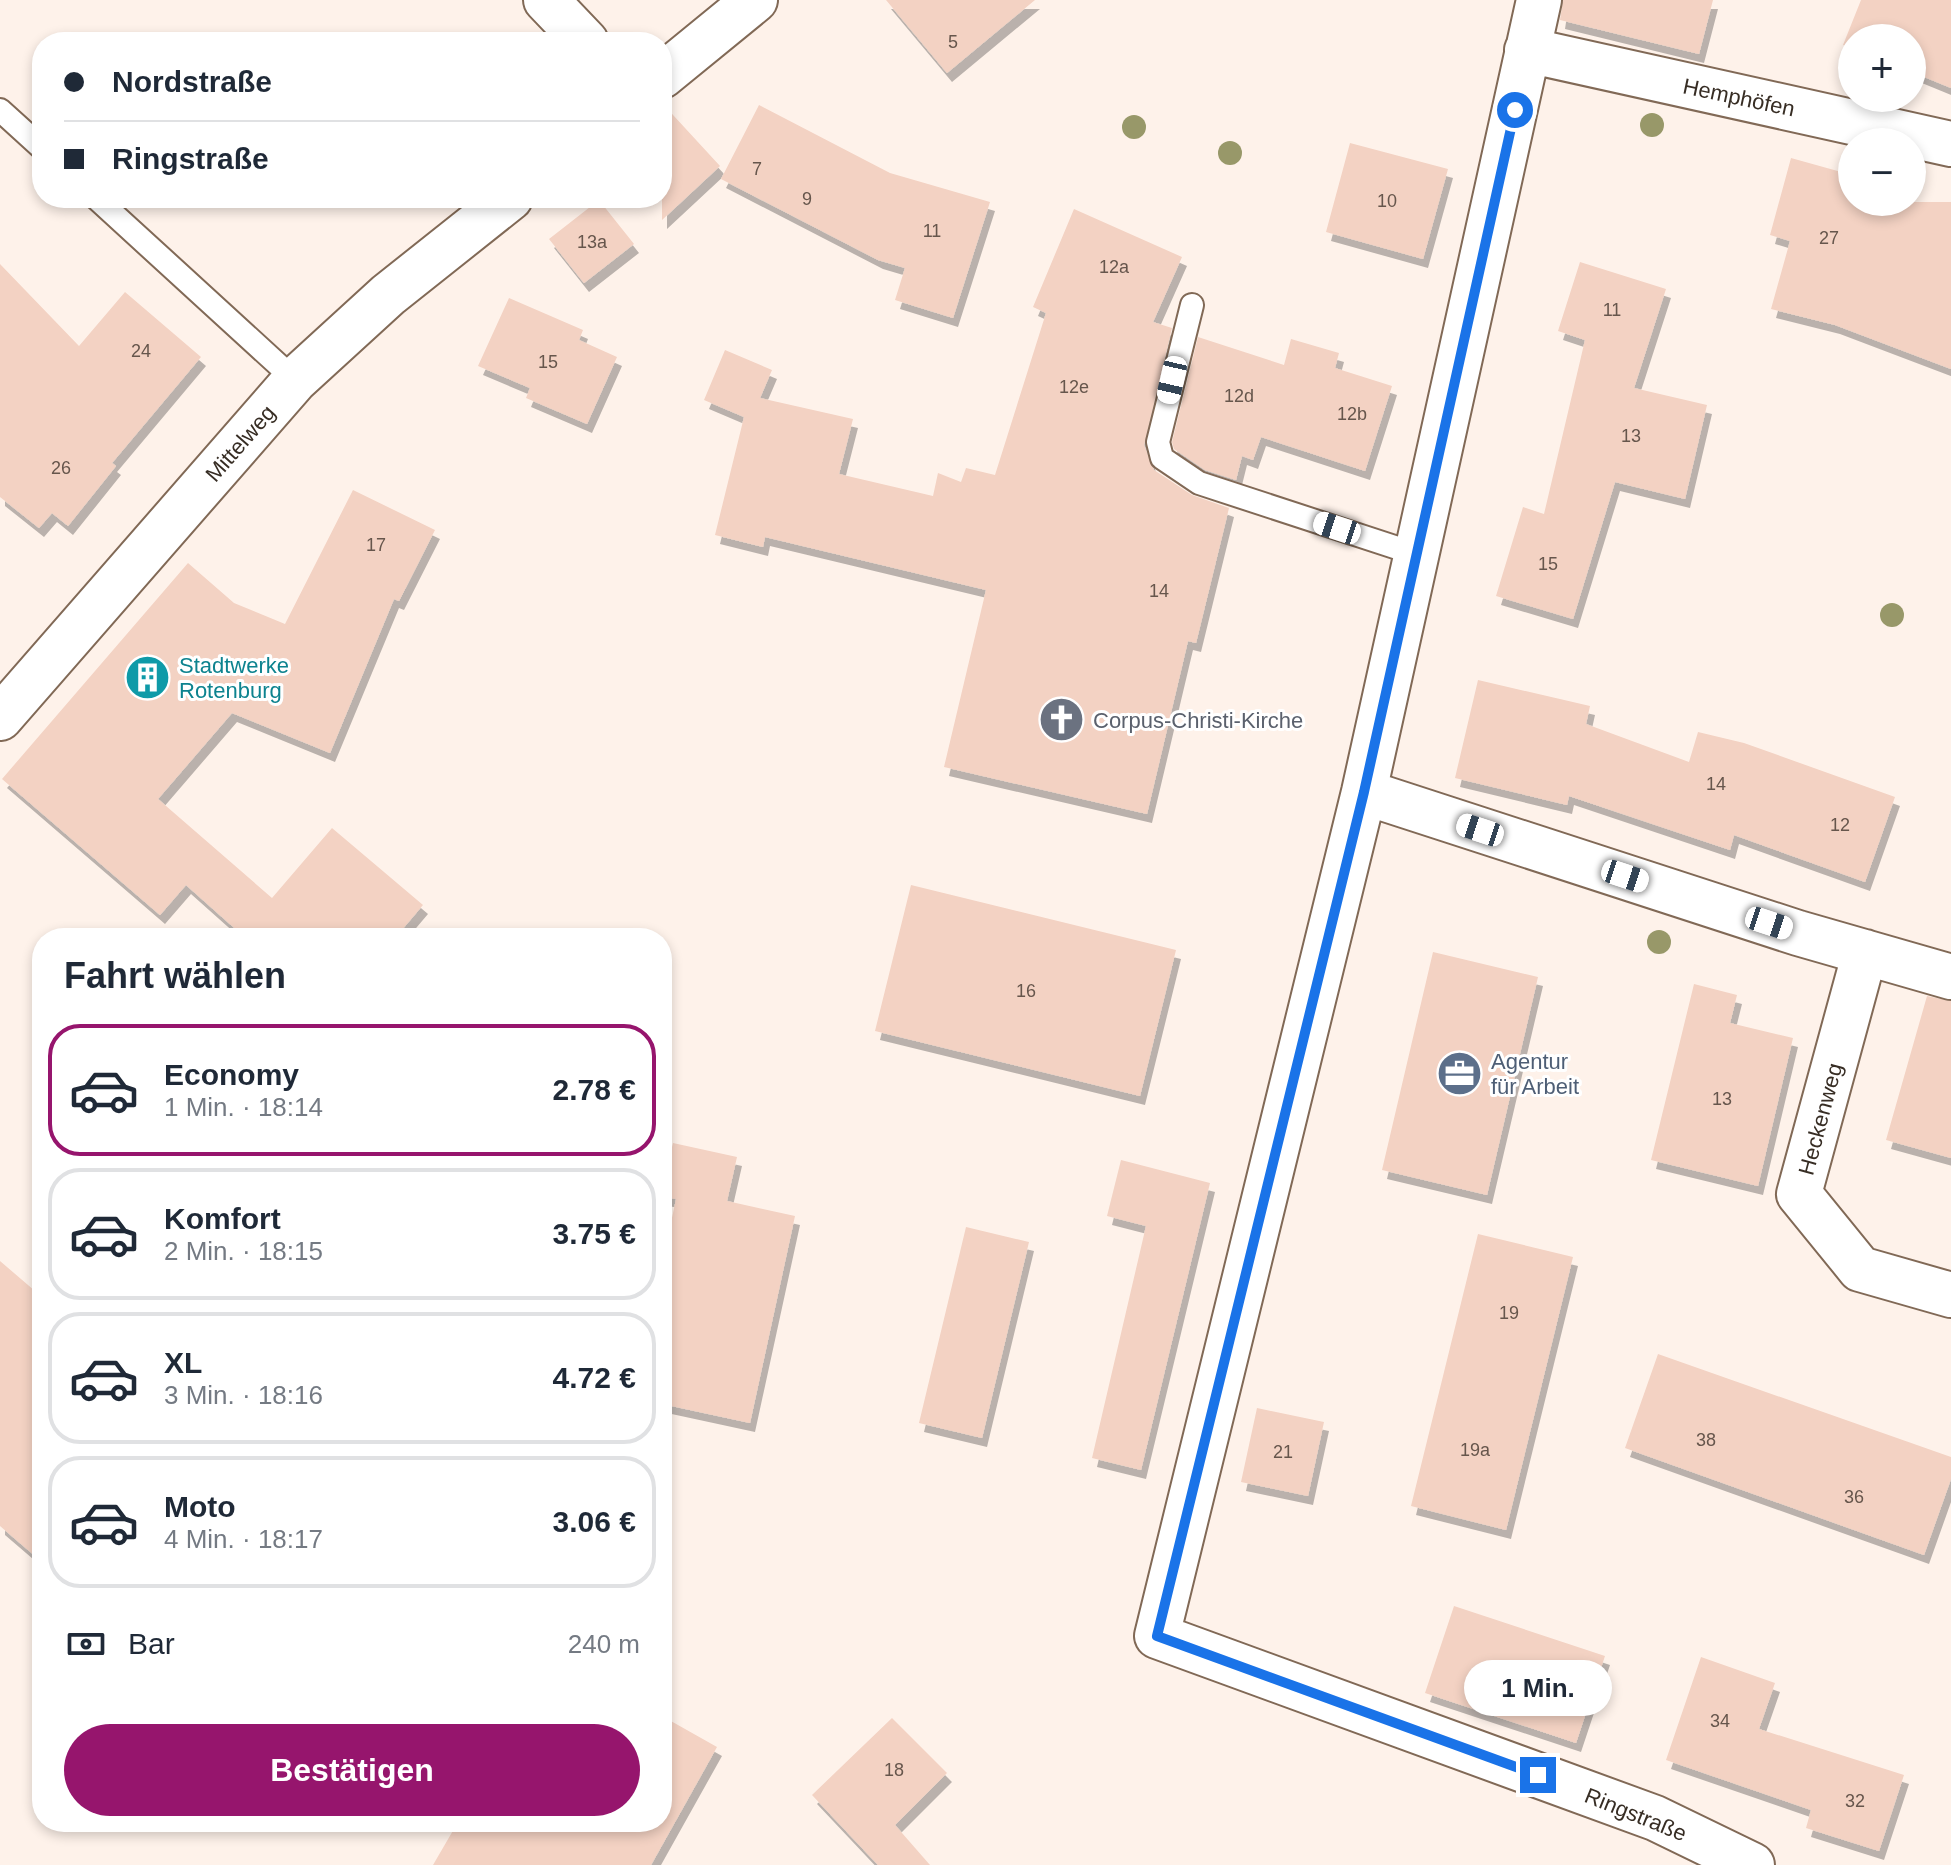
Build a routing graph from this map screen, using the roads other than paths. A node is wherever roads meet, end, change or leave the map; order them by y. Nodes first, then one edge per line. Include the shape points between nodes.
1 (546, 0) edge
2 (755, 0) edge
3 (1539, 0) edge
4 (576, 32) edge
5 (1527, 50) junction
6 (672, 68) edge
7 (0, 110) edge
8 (32, 139) edge
9 (1951, 144) edge
10 (107, 208) edge
11 (497, 208) edge
12 (1192, 305) dead end
13 (295, 380) junction
14 (1419, 555) junction
15 (0, 718) edge
16 (1364, 792) junction
17 (1865, 952) junction
18 (1951, 977) edge
19 (1951, 1295) edge
20 (1752, 1865) edge

1 - 4 street
2 - 6 street
3 - 5 street
5 - 9 street, Hemphöfen
5 - 14 street
7 - 8 lane
10 - 13 lane
11 - 13 street, Mittelweg via 388,295
12 - 14 lane via 1158,442 1162,458 1199,483
13 - 15 street, Mittelweg
14 - 16 street
16 - 17 street
16 - 20 street, Ringstraße via 1157,1636 1655,1818
17 - 18 street
17 - 19 street, Heckenweg via 1799,1194 1860,1269

